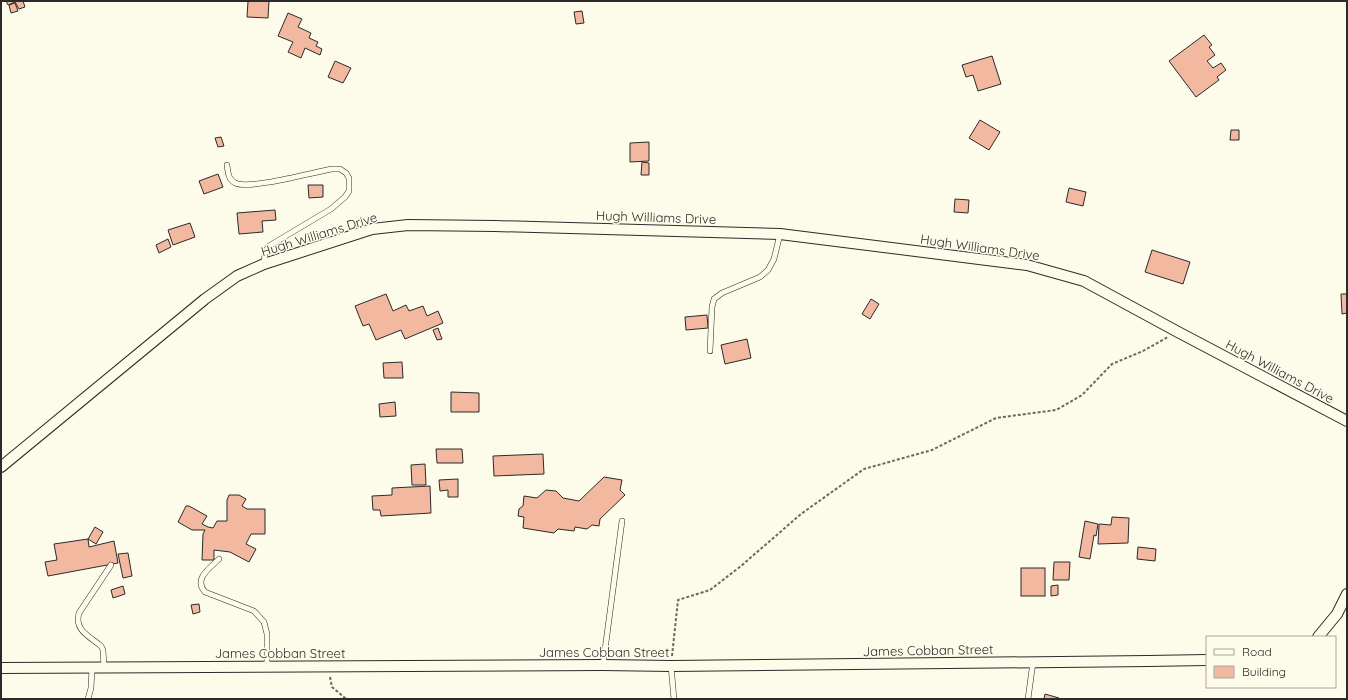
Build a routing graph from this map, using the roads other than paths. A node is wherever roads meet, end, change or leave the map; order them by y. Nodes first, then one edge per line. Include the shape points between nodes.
1 (227, 165) dead end
2 (780, 234) junction
3 (264, 264) junction
4 (710, 351) dead end
5 (1347, 422) edge
6 (1, 468) edge
7 (622, 521) dead end
8 (219, 559) dead end
9 (111, 565) dead end
10 (1347, 594) edge
11 (1319, 636) edge
12 (1206, 660) edge
13 (1033, 662) junction
14 (603, 665) junction
15 (267, 666) junction
16 (671, 666) junction
17 (104, 667) junction
18 (1, 668) edge
19 (92, 668) junction
20 (88, 699) edge
21 (674, 699) edge
22 (1028, 699) edge

1 - 3 lane via 230,180 245,186 332,169 340,169 349,178 349,191 345,197 331,209 269,246 266,249
2 - 3 street, Hugh Williams Drive via 408,225 372,229
2 - 4 lane via 774,259 768,270 760,277 714,299
2 - 5 street, Hugh Williams Drive via 1027,265 1084,281
3 - 6 street, Hugh Williams Drive via 237,276 205,299
7 - 14 lane
8 - 15 lane via 202,576 201,588 205,592 254,611 264,622 267,634
9 - 17 lane via 79,612 77,619 80,628 101,646
10 - 11 street via 1337,614
12 - 13 street, James Cobban Street
13 - 16 street, James Cobban Street
13 - 22 lane
14 - 15 street, James Cobban Street
14 - 16 street, James Cobban Street
15 - 17 street, James Cobban Street
16 - 21 lane
17 - 19 street, James Cobban Street
18 - 19 street, James Cobban Street
19 - 20 lane

